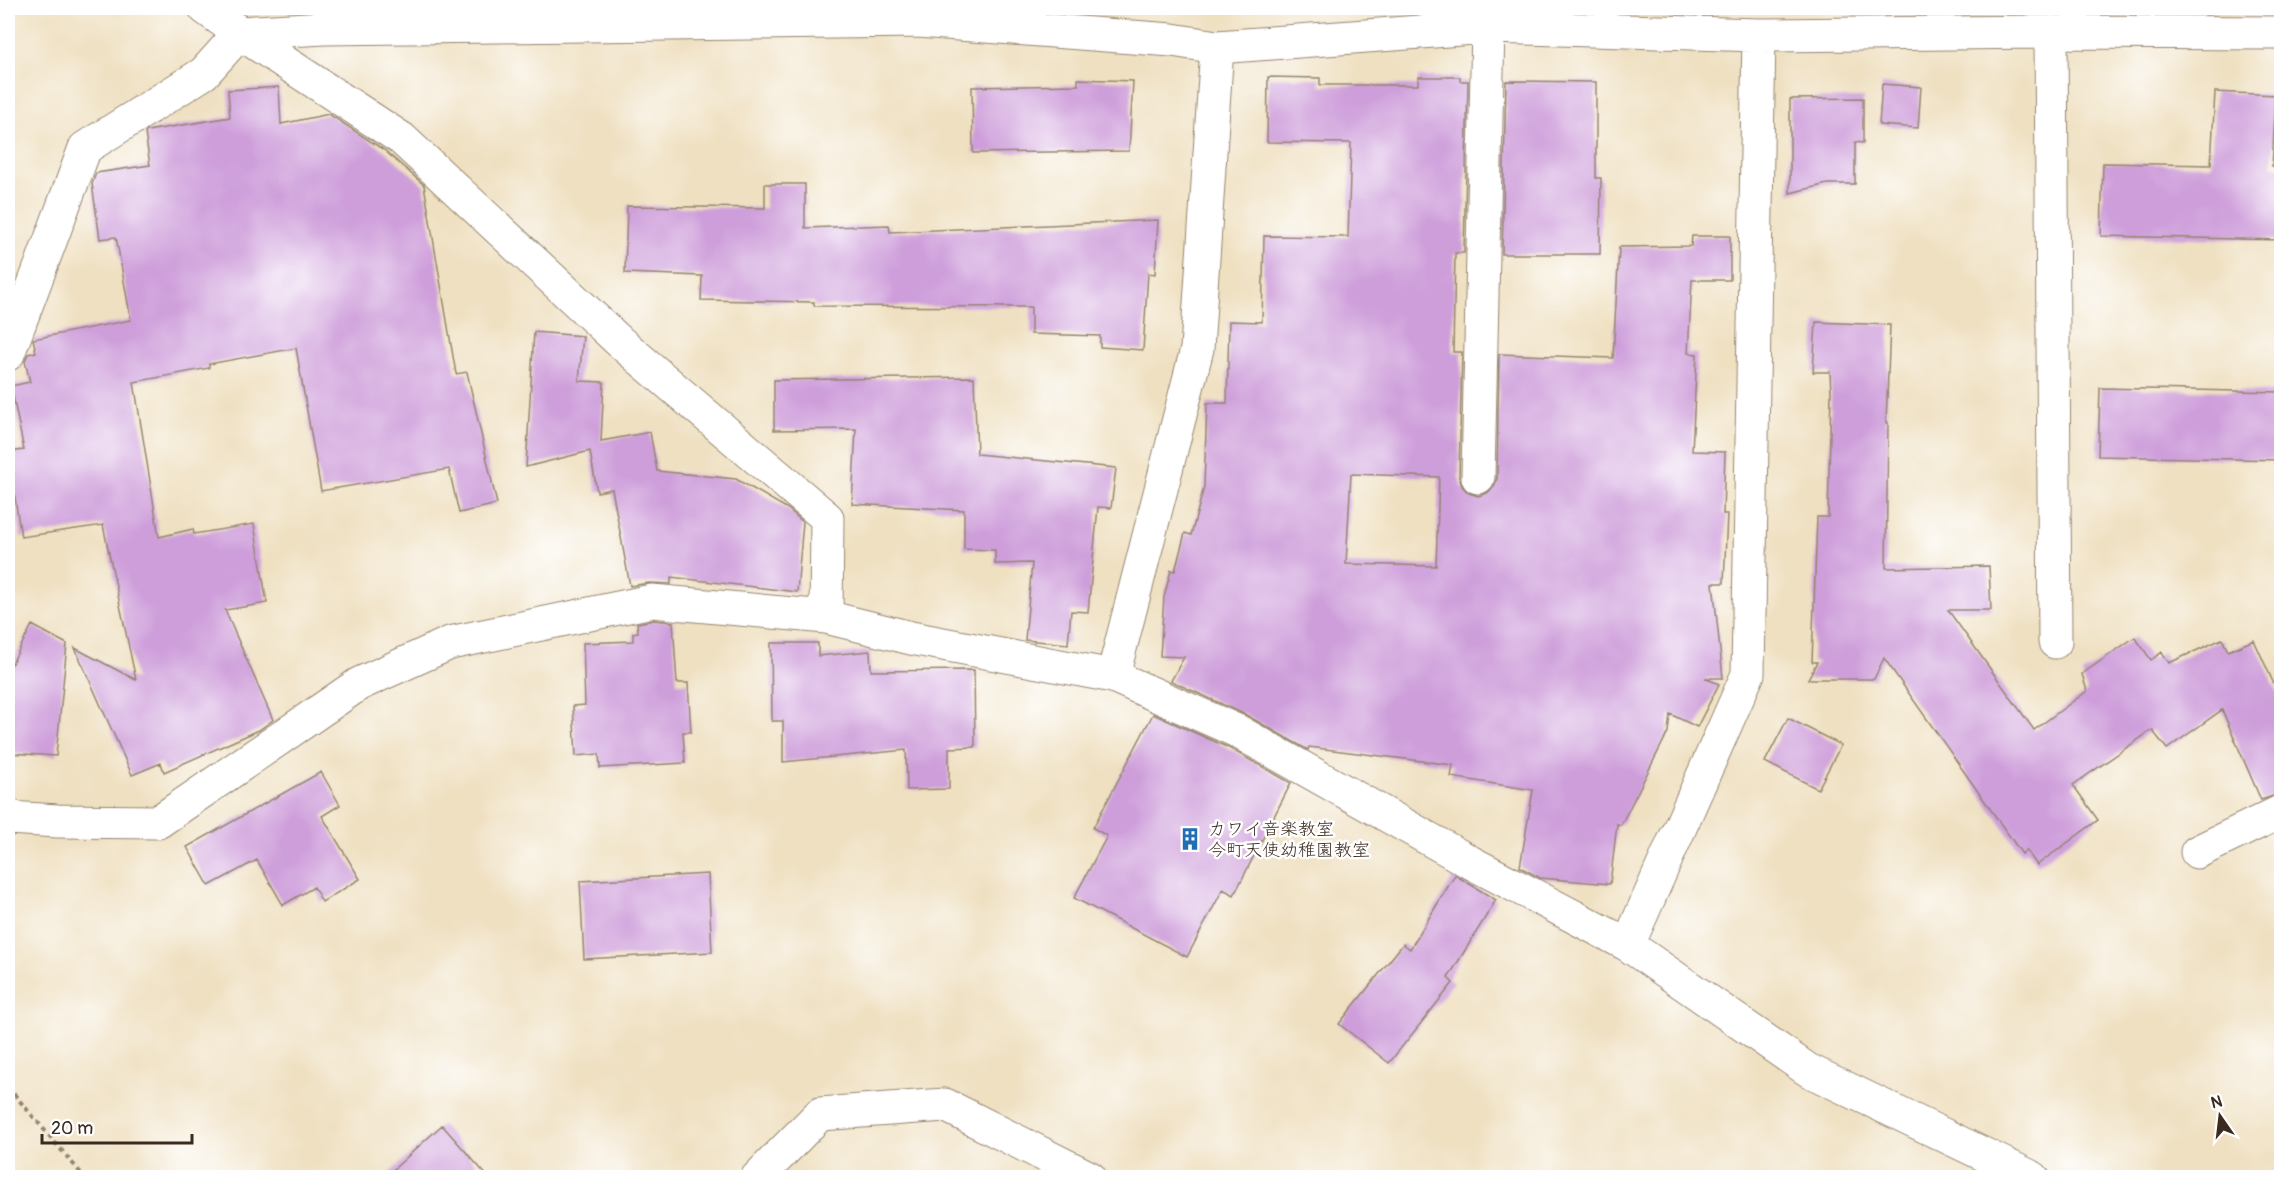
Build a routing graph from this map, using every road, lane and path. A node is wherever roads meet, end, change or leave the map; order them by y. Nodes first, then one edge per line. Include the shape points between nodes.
1 (205, 8) edge
2 (1488, 27) junction
3 (2051, 32) junction
4 (240, 33) junction
5 (2282, 33) edge
6 (1759, 35) junction
7 (1217, 47) junction
8 (8, 354) edge
9 (1478, 477) dead end
10 (826, 617) junction
11 (2055, 642) dead end
12 (1113, 676) junction
13 (2282, 812) edge
14 (8, 818) edge
15 (2197, 852) dead end
16 (1628, 945) junction
17 (8, 1087) edge
18 (85, 1178) edge
19 (757, 1178) edge
20 (1090, 1178) edge
21 (2033, 1178) edge

1 - 4 street
2 - 6 street
2 - 7 street
2 - 9 street
3 - 5 street
3 - 6 street
3 - 11 street
4 - 7 street via 324,28 918,21 1172,40
4 - 8 street via 204,73 85,148
4 - 10 street via 402,140 620,342 827,518
6 - 16 street via 1748,674
7 - 12 street via 1197,349
10 - 12 street via 911,639
10 - 14 street via 651,601 450,643 360,684 158,822
12 - 16 street via 1237,731 1470,862
13 - 15 street
16 - 21 street via 1808,1070
17 - 18 path
19 - 20 street via 820,1114 945,1105

